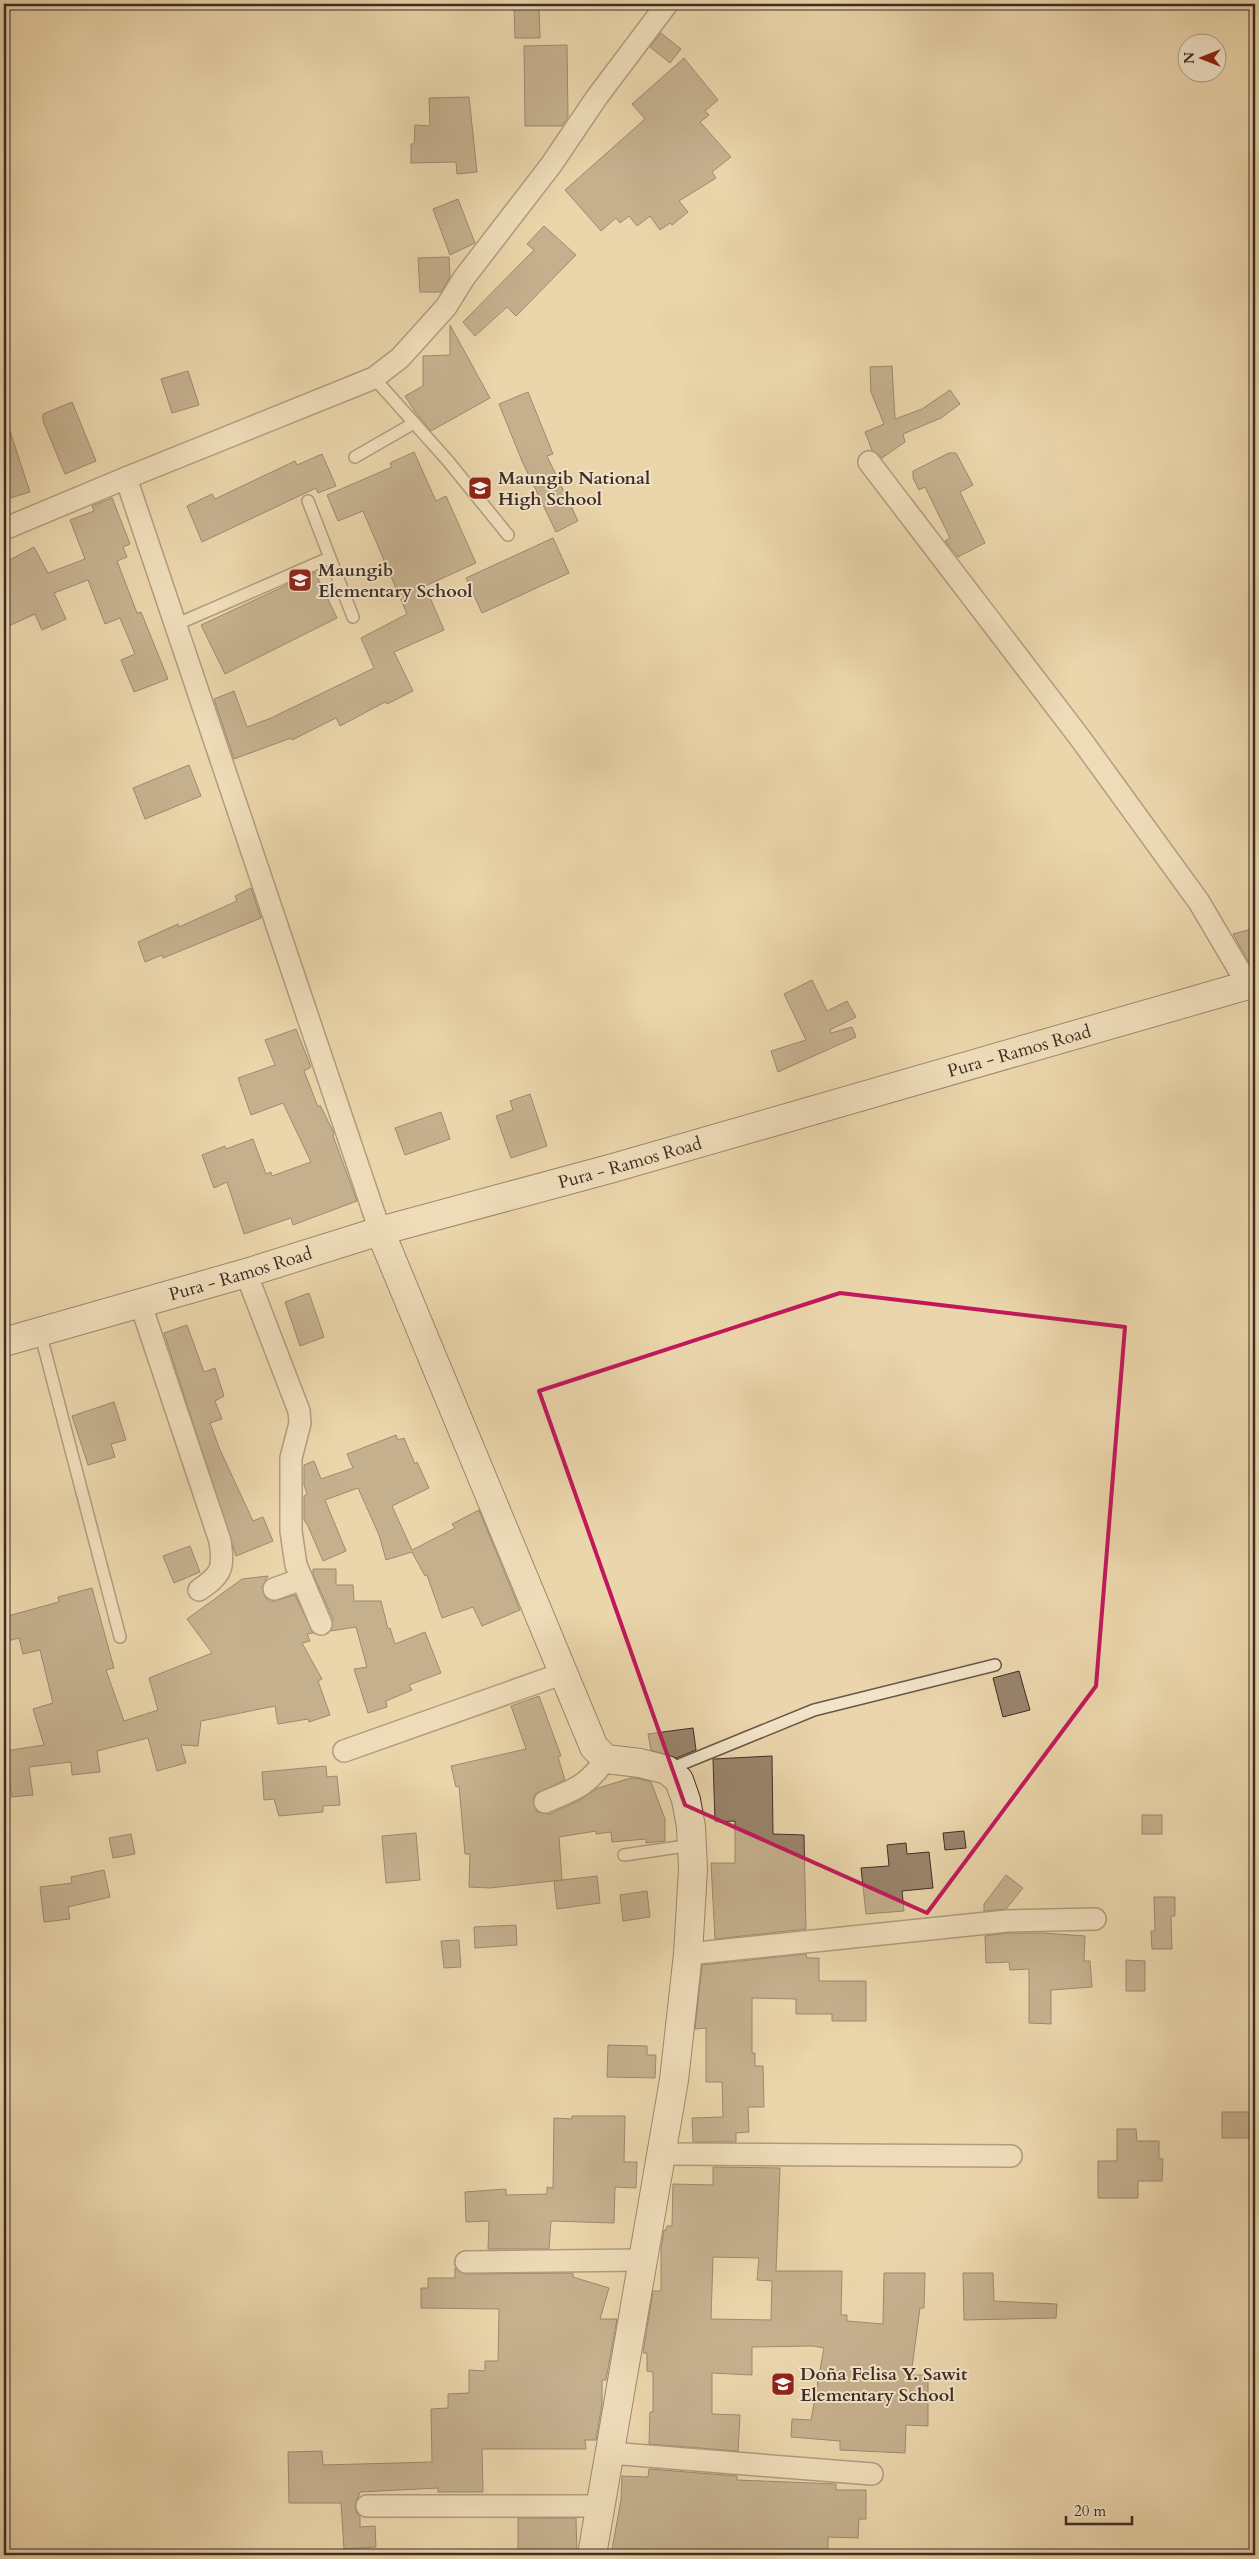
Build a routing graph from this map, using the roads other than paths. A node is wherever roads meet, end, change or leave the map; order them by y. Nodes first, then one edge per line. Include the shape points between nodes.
1 (667, 4) edge
2 (374, 378) junction
3 (414, 423) junction
4 (355, 457) dead end
5 (869, 462) dead end
6 (126, 478) junction
7 (308, 501) dead end
8 (4, 529) edge
9 (508, 535) dead end
10 (329, 558) junction
11 (353, 617) dead end
12 (175, 625) junction
13 (1252, 984) edge
14 (380, 1231) junction
15 (246, 1273) junction
16 (140, 1302) junction
17 (40, 1332) junction
18 (4, 1342) edge
19 (302, 1579) junction
20 (274, 1589) dead end
21 (199, 1590) dead end
22 (321, 1624) dead end
23 (120, 1637) dead end
24 (995, 1665) dead end
25 (564, 1674) junction
26 (344, 1751) dead end
27 (606, 1760) junction
28 (667, 1770) junction
29 (545, 1802) dead end
30 (692, 1845) junction
31 (624, 1856) dead end
32 (1095, 1919) dead end
33 (688, 1954) junction
34 (661, 2154) junction
35 (1011, 2156) dead end
36 (642, 2260) junction
37 (466, 2262) dead end
38 (610, 2453) junction
39 (872, 2474) dead end
40 (367, 2506) dead end
41 (601, 2506) junction
42 (592, 2555) edge

1 - 2 street via 551,165 464,278 446,307 400,358
2 - 3 lane
2 - 6 street
3 - 4 lane
3 - 9 lane
5 - 13 street via 1092,753 1199,902
6 - 8 street
6 - 12 street
7 - 10 lane
10 - 11 lane
10 - 12 lane
12 - 14 street
13 - 14 street, Pura - Ramos Road via 612,1168
14 - 15 street, Pura - Ramos Road
14 - 25 street
15 - 16 street, Pura - Ramos Road
15 - 19 street via 299,1410 300,1423 291,1458 291,1531 296,1565
16 - 17 street, Pura - Ramos Road
16 - 21 street via 220,1541 222,1568 216,1578
17 - 18 street, Pura - Ramos Road
17 - 23 lane
19 - 20 street
19 - 22 street
24 - 28 lane via 814,1710
25 - 26 street
25 - 27 street via 594,1747
27 - 28 street via 640,1763
27 - 29 street via 583,1786
28 - 30 street via 679,1780 686,1800
30 - 31 lane
30 - 33 street
32 - 33 street via 1007,1921
33 - 34 street via 674,2080
34 - 35 street
34 - 36 street
36 - 37 street
36 - 38 street
38 - 39 street
38 - 41 street
40 - 41 street
41 - 42 street

